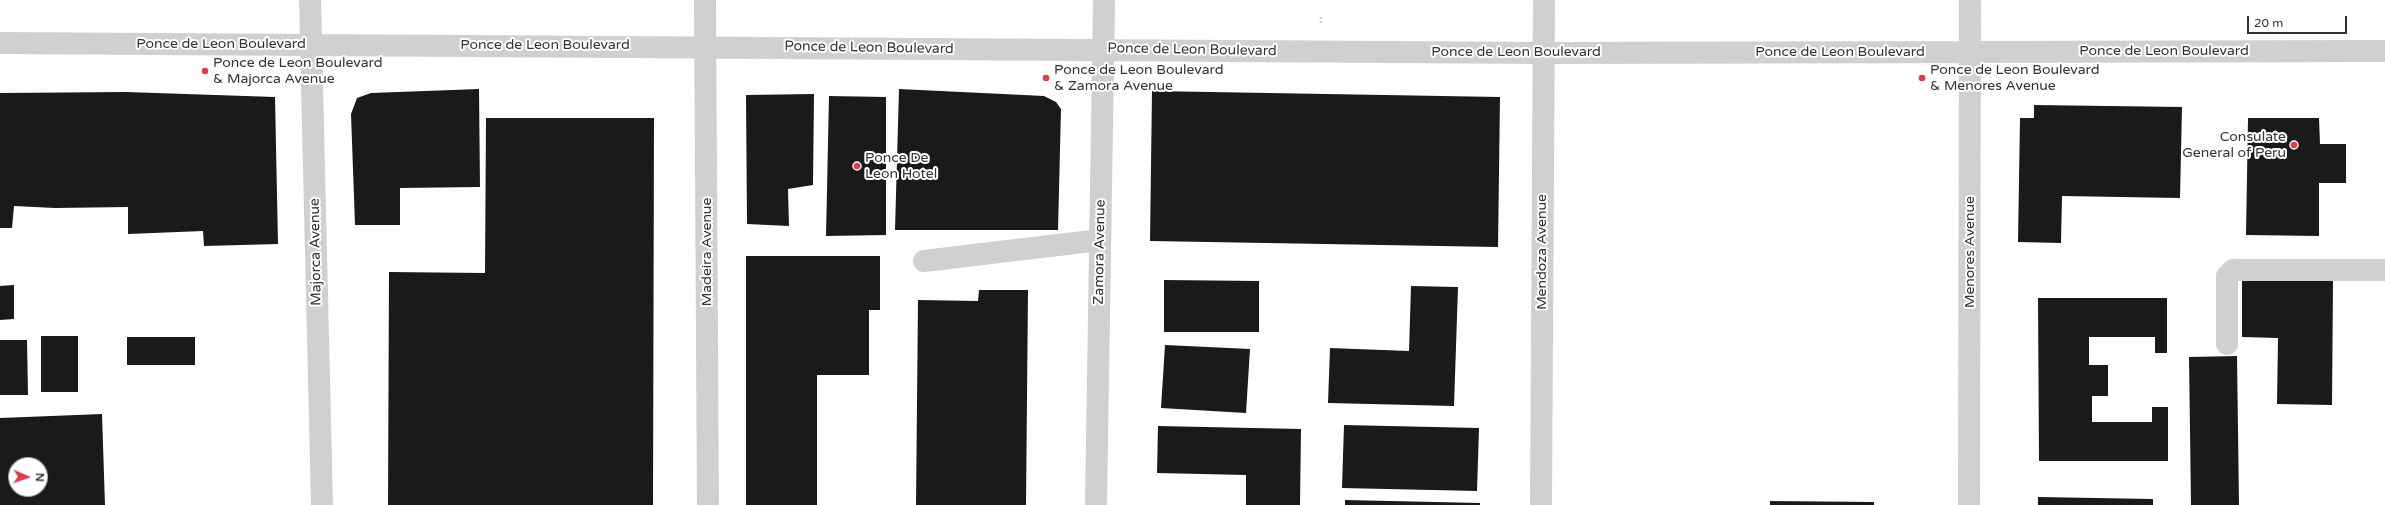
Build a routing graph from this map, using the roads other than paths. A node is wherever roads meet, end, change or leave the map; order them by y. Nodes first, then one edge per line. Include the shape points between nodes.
1 (310, 0) edge
2 (705, 0) edge
3 (1104, 0) edge
4 (1544, 0) edge
5 (1970, 0) edge
6 (0, 43) edge
7 (311, 45) junction
8 (704, 46) junction
9 (1103, 49) junction
10 (2385, 50) edge
11 (1970, 51) junction
12 (1544, 53) junction
13 (1100, 240) junction
14 (924, 261) dead end
15 (2385, 270) edge
16 (2227, 344) dead end
17 (322, 505) edge
18 (708, 505) edge
19 (1096, 505) edge
20 (1541, 505) edge
21 (1969, 505) edge

1 - 7 street, Majorca Avenue
2 - 8 street, Madeira Avenue
3 - 9 street, Zamora Avenue
4 - 12 street, Mendoza Avenue
5 - 11 street, Menores Avenue
6 - 7 street, Ponce de Leon Boulevard
7 - 8 street, Ponce de Leon Boulevard
7 - 17 street, Majorca Avenue
8 - 9 street, Ponce de Leon Boulevard
8 - 18 street, Madeira Avenue
9 - 12 street, Ponce de Leon Boulevard
9 - 13 street, Zamora Avenue
10 - 11 street, Ponce de Leon Boulevard
11 - 12 street, Ponce de Leon Boulevard
11 - 21 street, Menores Avenue
12 - 20 street, Mendoza Avenue
13 - 14 street
13 - 19 street, Zamora Avenue
15 - 16 street via 2233,270 2227,276

